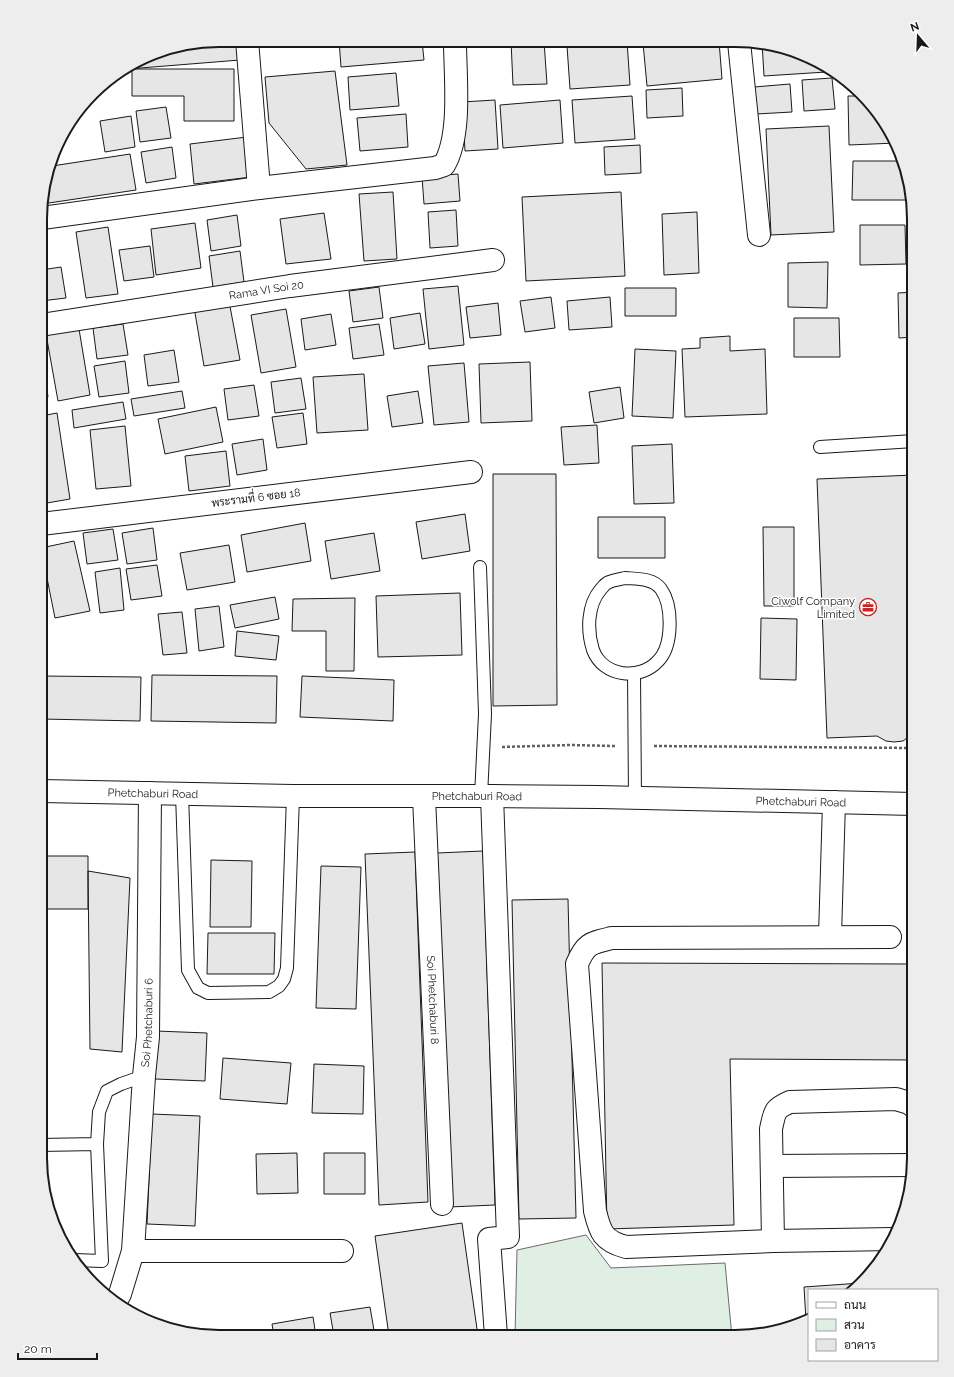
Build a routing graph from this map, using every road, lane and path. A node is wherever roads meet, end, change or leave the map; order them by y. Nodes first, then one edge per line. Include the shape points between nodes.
1 (248, 47) edge
2 (455, 47) edge
3 (740, 47) edge
4 (259, 188) junction
5 (47, 217) edge
6 (759, 235) dead end
7 (493, 260) dead end
8 (47, 324) edge
9 (907, 441) edge
10 (820, 447) dead end
11 (471, 472) dead end
12 (47, 523) edge
13 (480, 568) dead end
14 (634, 673) junction
15 (636, 746) junction
16 (495, 747) dead end
17 (907, 748) edge
18 (47, 790) edge
19 (150, 793) junction
20 (182, 794) junction
21 (293, 796) junction
22 (424, 796) junction
23 (487, 796) junction
24 (635, 798) junction
25 (834, 802) junction
26 (907, 804) edge
27 (830, 936) junction
28 (890, 937) dead end
29 (144, 1076) junction
30 (907, 1102) edge
31 (97, 1144) junction
32 (47, 1145) edge
33 (907, 1165) edge
34 (772, 1166) junction
35 (442, 1204) dead end
36 (886, 1239) edge
37 (773, 1241) junction
38 (133, 1251) junction
39 (342, 1251) dead end
40 (81, 1260) edge
41 (118, 1297) edge
42 (496, 1330) edge

1 - 4 street
2 - 4 street via 454,140 444,165
3 - 6 street
4 - 5 street
7 - 8 street, Rama VI Soi 20 via 290,286
9 - 10 lane
11 - 12 street, พระรามที่ 6 ซอย 18
13 - 23 lane
14 - 14 lane via 618,673 603,666 590,642 590,612 596,595 607,583 625,578 650,580 661,588 668,605 670,629 666,650 659,661 649,669
14 - 15 lane
15 - 16 path
15 - 17 path
15 - 24 lane
18 - 19 street, Phetchaburi Road
19 - 20 street, Phetchaburi Road
19 - 29 street, Soi Phetchaburi 6 via 148,1037
20 - 21 street, Phetchaburi Road
20 - 21 lane via 188,970 198,988 208,993 269,992 280,986 284,979 287,968
21 - 22 street, Phetchaburi Road
22 - 23 street, Phetchaburi Road
22 - 35 street, Soi Phetchaburi 8
23 - 24 street, Phetchaburi Road
23 - 42 street via 508,1237 489,1239
24 - 25 street, Phetchaburi Road
25 - 26 street, Phetchaburi Road
25 - 27 street
27 - 28 street
27 - 37 street via 612,938 596,942 584,950 577,964 595,1210 603,1235 614,1244 626,1247
29 - 31 lane via 107,1091 99,1112
29 - 38 street, Soi Phetchaburi 6
30 - 34 street via 896,1099 790,1102 778,1107 771,1129
31 - 32 lane
31 - 40 lane via 102,1261
33 - 34 street
34 - 37 street
36 - 37 street
38 - 39 street
38 - 41 street, Soi Phetchaburi 6

